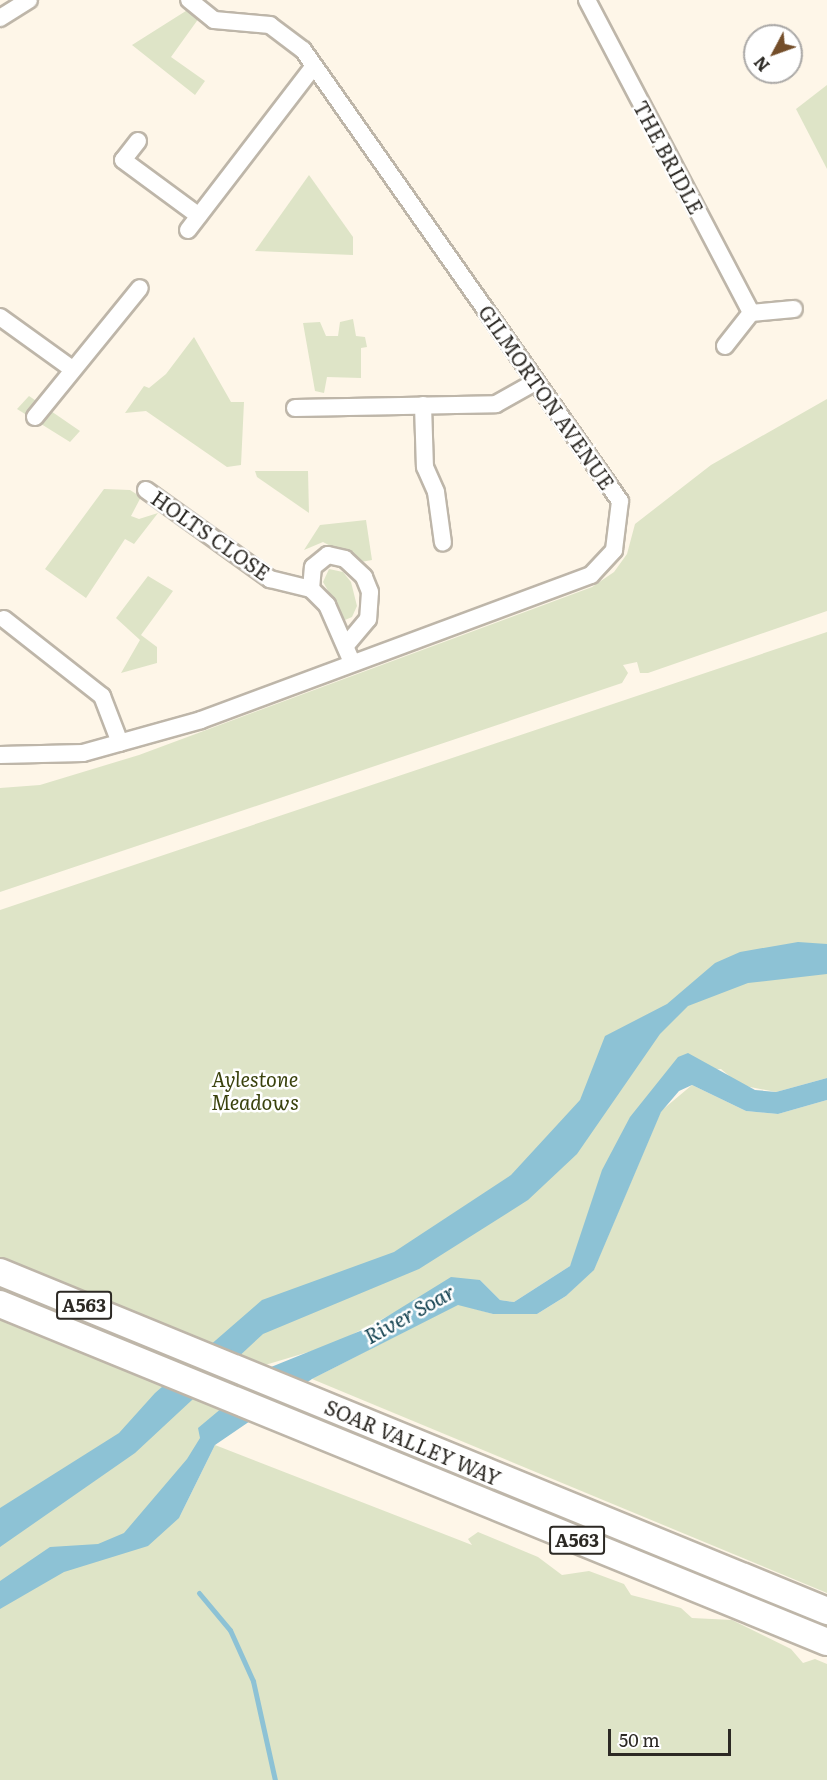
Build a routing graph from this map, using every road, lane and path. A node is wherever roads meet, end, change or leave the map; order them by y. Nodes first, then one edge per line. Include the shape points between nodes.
1 (29, 0) edge
2 (589, 1) edge
3 (192, 5) edge
4 (0, 18) edge
5 (314, 66) junction
6 (138, 141) dead end
7 (199, 216) junction
8 (188, 230) dead end
9 (140, 288) dead end
10 (794, 309) dead end
11 (751, 313) junction
12 (0, 316) edge
13 (725, 346) dead end
14 (72, 369) junction
15 (535, 382) junction
16 (423, 405) junction
17 (295, 408) dead end
18 (35, 417) dead end
19 (146, 490) dead end
20 (443, 543) dead end
21 (311, 589) junction
22 (4, 619) dead end
23 (349, 653) junction
24 (120, 743) junction
25 (0, 756) edge
26 (0, 1272) edge
27 (0, 1304) edge
28 (827, 1611) edge
29 (827, 1642) edge

1 - 4 street
2 - 11 street, THE BRIDLE
3 - 5 street, GILMORTON AVENUE via 214,20 270,24 289,35
5 - 7 street
5 - 15 street, GILMORTON AVENUE
6 - 7 street via 123,160
7 - 8 street
9 - 14 street
10 - 11 street
11 - 13 street
12 - 14 street
14 - 18 street
15 - 16 street via 496,404
15 - 23 street, GILMORTON AVENUE via 620,501 616,542 605,564 517,605
16 - 17 street
16 - 20 street via 425,467 436,492
19 - 21 street, HOLTS CLOSE via 270,579
21 - 23 street via 327,605 336,636
21 - 23 street via 314,567 328,555 345,559 364,577 370,592 368,619
22 - 24 street via 102,696
23 - 24 street, GILMORTON AVENUE via 201,720
24 - 25 street, GILMORTON AVENUE via 58,757
26 - 28 highway, SOAR VALLEY WAY / A563
27 - 29 highway, SOAR VALLEY WAY / A563

